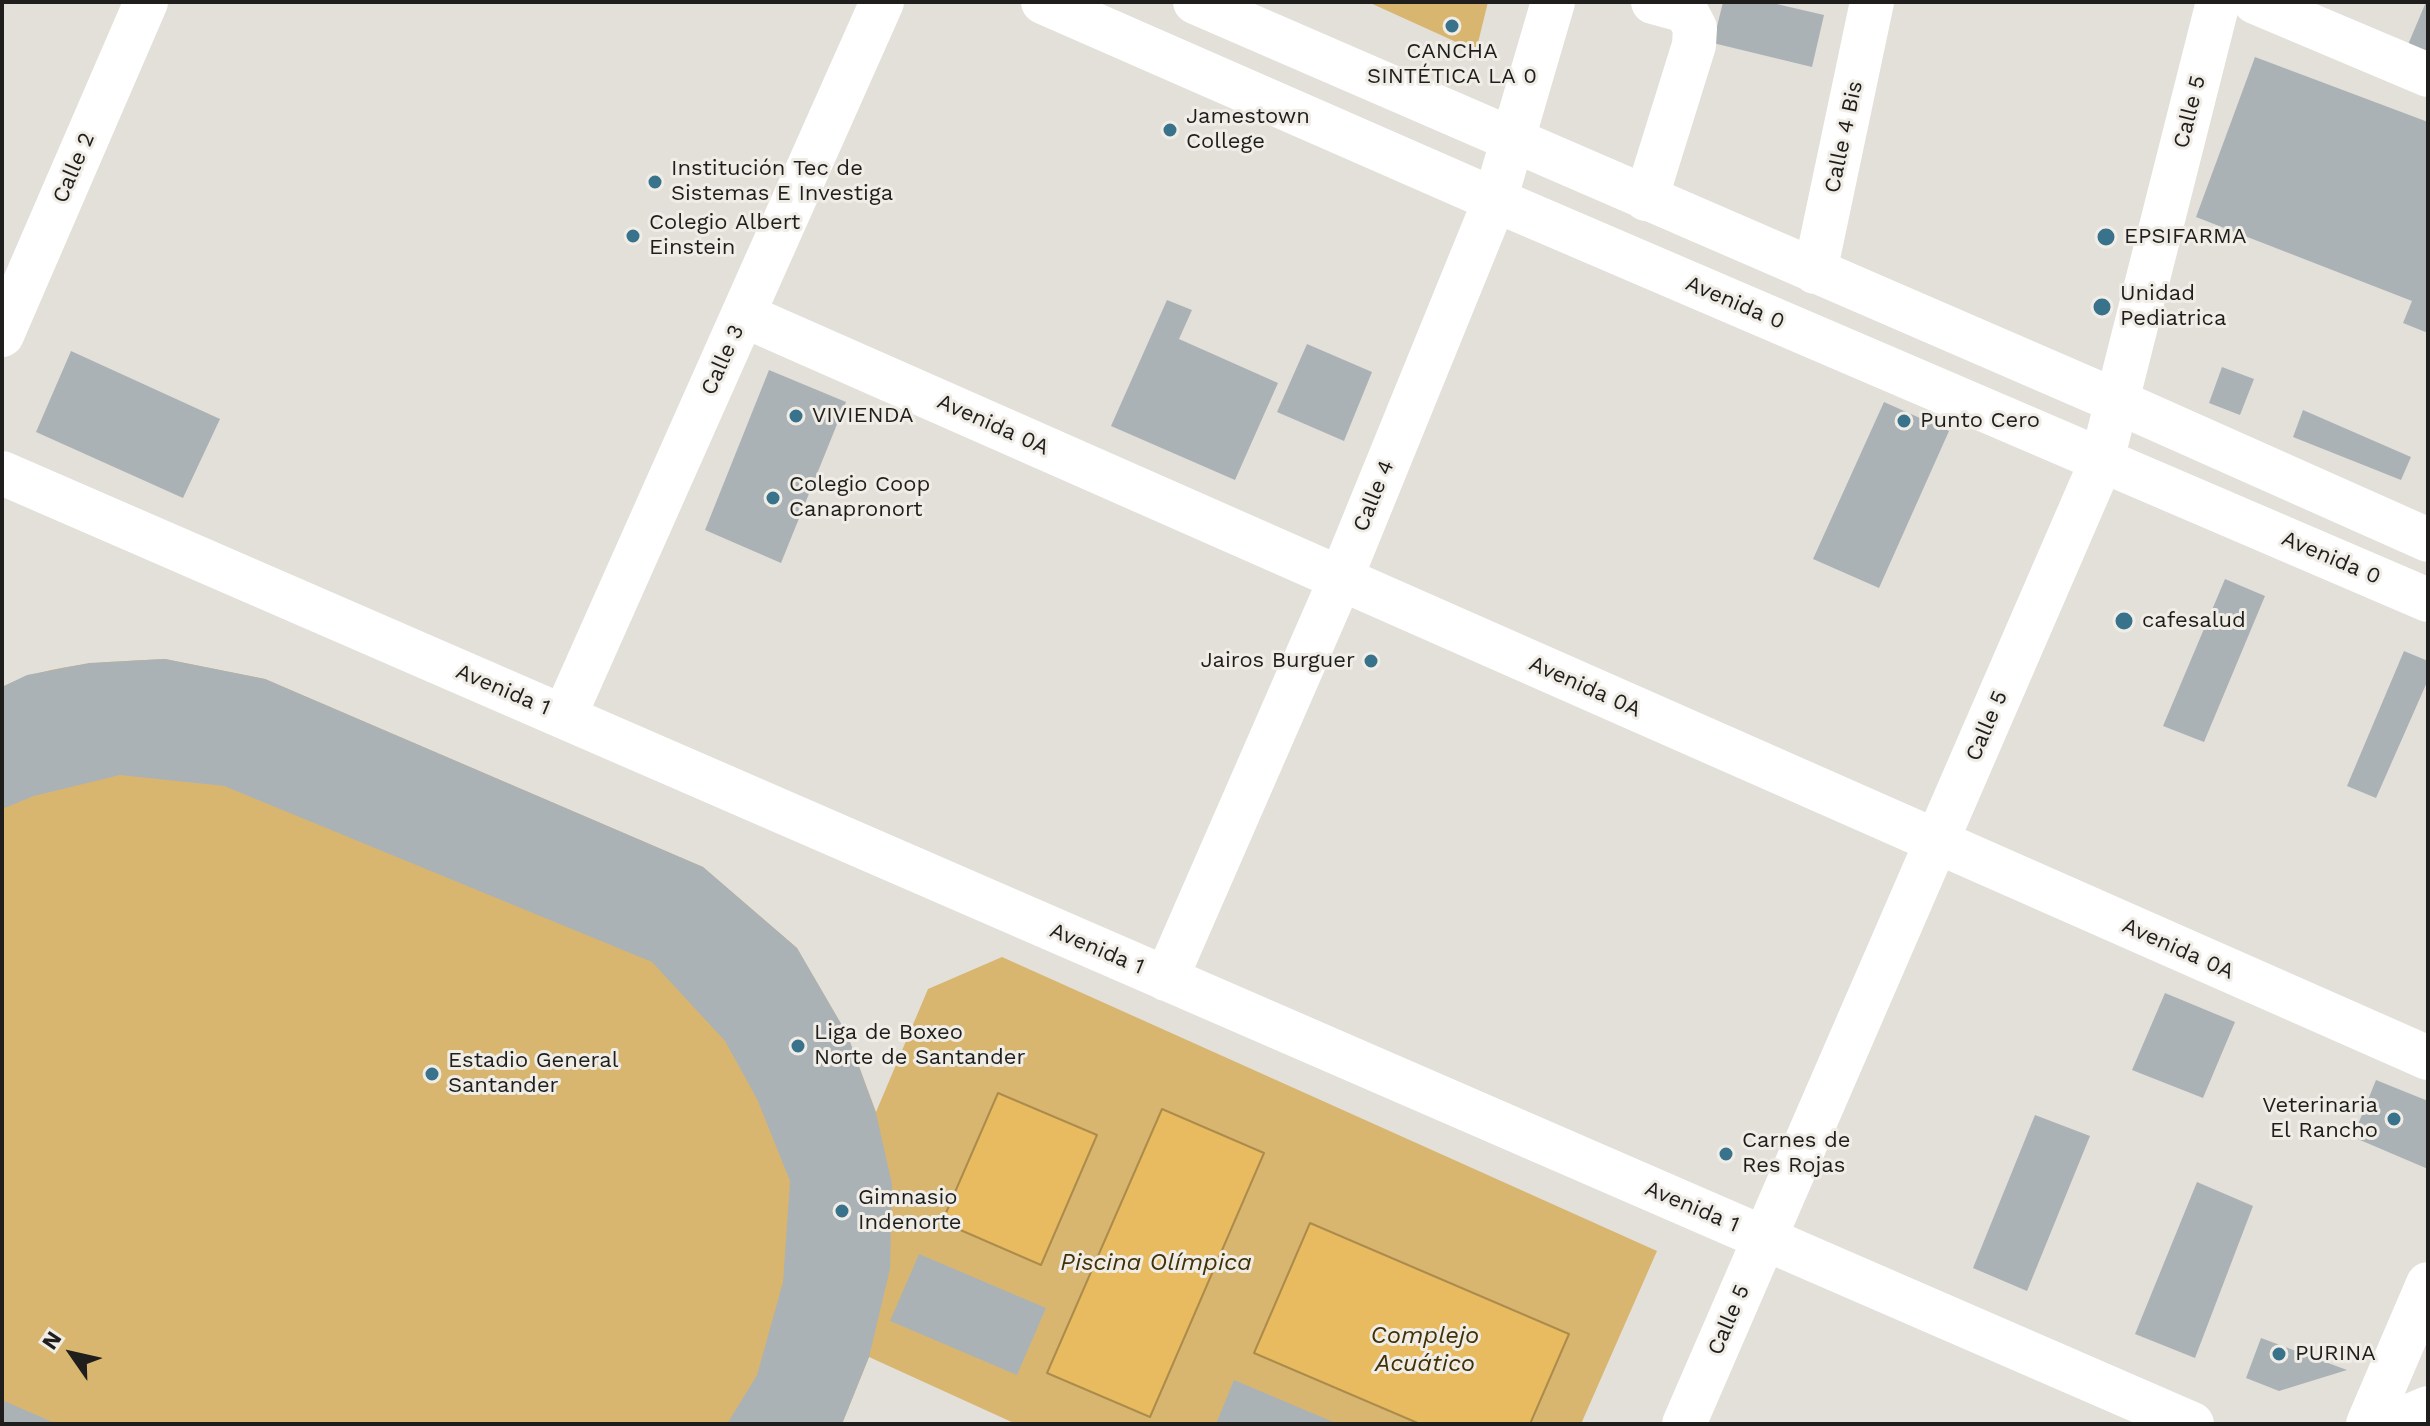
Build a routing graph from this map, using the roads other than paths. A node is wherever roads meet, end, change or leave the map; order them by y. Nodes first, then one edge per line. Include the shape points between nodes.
1 (146, 2) edge
2 (882, 2) edge
3 (1043, 2) edge
4 (1195, 2) edge
5 (1553, 2) edge
6 (1653, 2) edge
7 (1872, 2) edge
8 (2218, 2) edge
9 (2255, 2) edge
10 (2428, 75) edge
11 (1513, 142) junction
12 (1646, 199) junction
13 (1495, 200) junction
14 (1815, 272) junction
15 (743, 315) junction
16 (2, 335) edge
17 (2116, 401) junction
18 (2102, 460) junction
19 (2, 473) edge
20 (2428, 540) edge
21 (1341, 578) junction
22 (2428, 600) edge
23 (564, 717) junction
24 (1937, 843) junction
25 (1166, 979) junction
26 (2428, 1058) edge
27 (1763, 1238) junction
28 (2428, 1284) edge
29 (2428, 1408) edge
30 (1684, 1424) edge
31 (2192, 1424) edge
32 (2368, 1424) edge
33 (2390, 1424) edge

1 - 16 street, Calle 2
2 - 15 street, Calle 3
3 - 13 street, Avenida 0
4 - 11 street
5 - 11 street, Calle 4
6 - 12 street via 1686,11 1695,28
7 - 14 street, Calle 4 Bis
8 - 17 street, Calle 5
9 - 10 street
11 - 12 street
11 - 13 street, Calle 4
12 - 14 street
13 - 18 street, Avenida 0
13 - 21 street, Calle 4
14 - 17 street
15 - 21 street, Avenida 0A
15 - 23 street, Calle 3
17 - 18 street, Calle 5
17 - 20 street
18 - 22 street, Avenida 0
18 - 24 street, Calle 5
19 - 23 street, Avenida 1
21 - 24 street, Avenida 0A
21 - 25 street, Calle 4
23 - 25 street, Avenida 1
24 - 26 street, Avenida 0A
24 - 27 street, Calle 5
25 - 27 street, Avenida 1
27 - 30 street, Calle 5
27 - 31 street, Avenida 1
28 - 32 street
29 - 33 street

